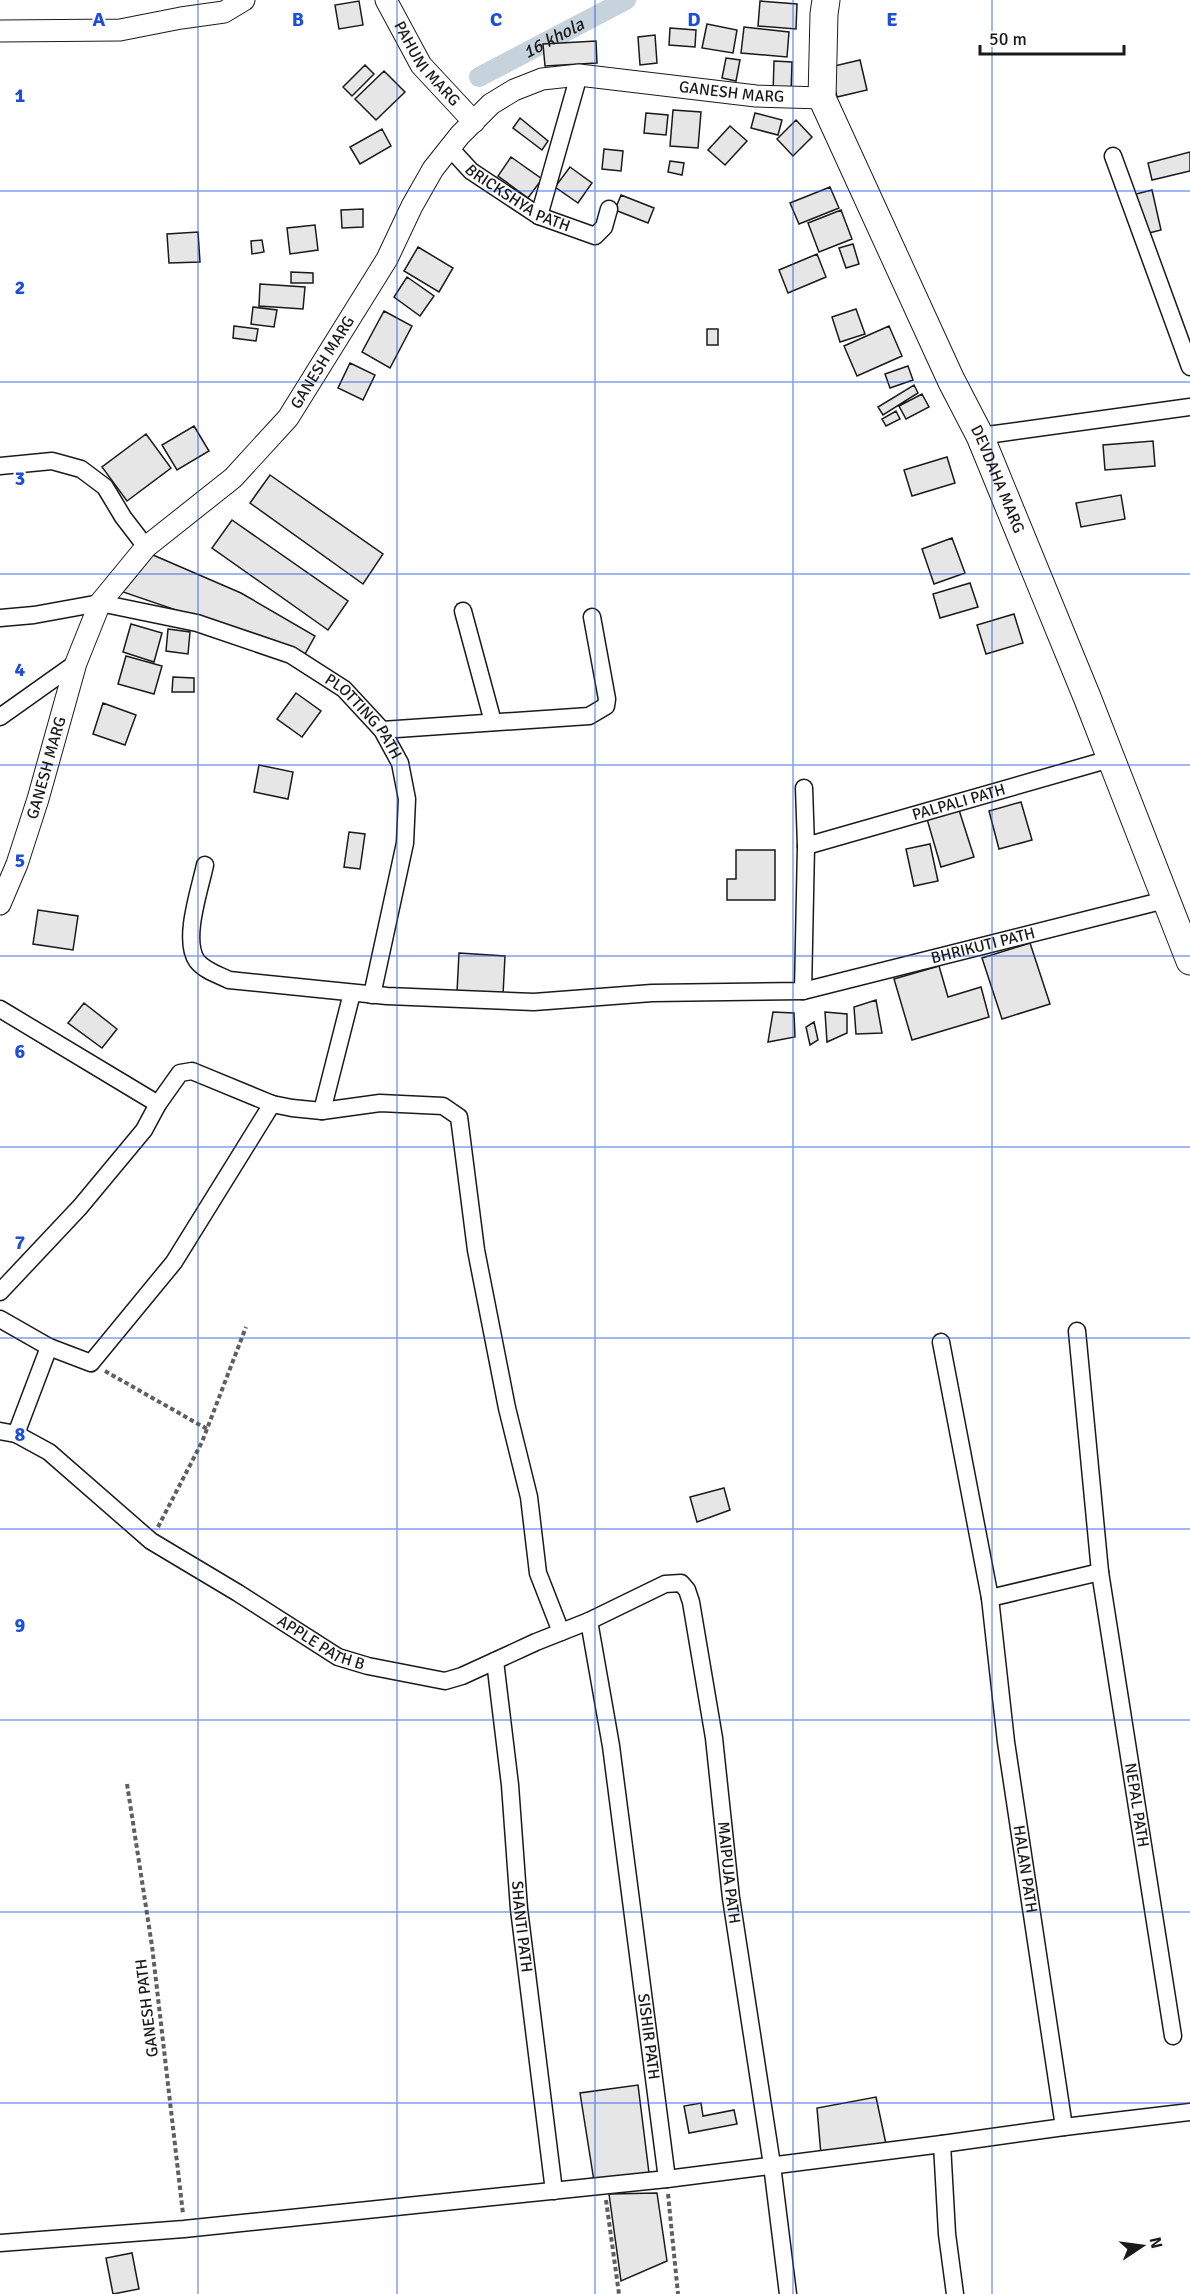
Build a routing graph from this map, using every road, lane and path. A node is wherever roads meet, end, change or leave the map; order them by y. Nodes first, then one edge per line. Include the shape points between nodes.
1 (244, 0) edge
2 (386, 0) edge
3 (826, 0) edge
4 (0, 31) edge
5 (579, 75) junction
6 (822, 98) junction
7 (474, 122) junction
8 (449, 147) junction
9 (1113, 156) dead end
10 (609, 209) dead end
11 (539, 216) junction
12 (1190, 367) edge
13 (1190, 407) edge
14 (980, 436) junction
15 (0, 466) edge
16 (146, 547) junction
17 (100, 603) junction
18 (464, 611) dead end
19 (592, 617) dead end
20 (0, 618) edge
21 (76, 663) junction
22 (0, 717) edge
23 (493, 722) junction
24 (381, 730) junction
25 (1110, 759) junction
26 (804, 788) dead end
27 (806, 846) junction
28 (205, 866) dead end
29 (1165, 900) junction
30 (0, 904) edge
31 (1190, 961) edge
32 (803, 991) junction
33 (352, 993) junction
34 (372, 995) junction
35 (0, 1008) edge
36 (158, 1104) junction
37 (272, 1104) junction
38 (321, 1111) junction
39 (0, 1292) edge
40 (0, 1319) edge
41 (246, 1327) dead end
42 (1077, 1331) dead end
43 (941, 1342) dead end
44 (49, 1347) junction
45 (92, 1363) junction
46 (207, 1429) junction
47 (8, 1433) edge
48 (151, 1541) junction
49 (1100, 1572) junction
50 (681, 1584) joint
51 (990, 1598) junction
52 (589, 1621) junction
53 (561, 1632) junction
54 (495, 1661) junction
55 (127, 1784) dead end
56 (1173, 2036) dead end
57 (1190, 2112) edge
58 (1064, 2127) junction
59 (942, 2144) junction
60 (772, 2165) junction
61 (667, 2179) junction
62 (604, 2184) junction
63 (554, 2191) junction
64 (184, 2229) junction
65 (0, 2243) edge
66 (619, 2294) edge
67 (678, 2294) edge
68 (788, 2294) edge
69 (955, 2294) edge

1 - 4 street via 224,12 120,30
2 - 7 street, PAHUNI MARG via 421,65
3 - 6 main road, DEVDAHA MARG
5 - 6 street, GANESH MARG via 756,96
5 - 7 street, GANESH MARG via 542,79 514,90 491,104
5 - 11 street
6 - 14 main road, DEVDAHA MARG
7 - 8 street, GANESH MARG
8 - 11 street, BRICKSHYA PATH via 471,171
8 - 16 street, GANESH MARG via 433,168 387,259 288,418 233,478
9 - 12 street
10 - 11 street, BRICKSHYA PATH via 604,228 595,236
13 - 14 street
14 - 25 main road, DEVDAHA MARG
15 - 16 street via 52,461 81,469 105,487
16 - 17 street, GANESH MARG
17 - 20 street
17 - 21 street, GANESH MARG
17 - 24 street, PLOTTING PATH via 197,623 291,655 344,689
18 - 23 street
19 - 23 street via 606,706 589,716
21 - 22 street
21 - 30 street, GANESH MARG via 17,864
23 - 24 street
24 - 34 street, PLOTTING PATH via 400,763 407,799 405,843
25 - 27 street, PALPALI PATH
25 - 29 main road, DEVDAHA MARG
26 - 27 street
27 - 32 street
28 - 33 street, BHRIKUTI PATH via 192,937 197,961 229,980
29 - 31 main road, DEVDAHA MARG
29 - 32 street, BHRIKUTI PATH
32 - 34 street, BHRIKUTI PATH via 652,993 534,1002
33 - 34 street, BHRIKUTI PATH
33 - 38 street
35 - 36 street
36 - 37 street via 180,1073 192,1071
36 - 39 street via 144,1130 87,1198
37 - 38 street
37 - 45 street via 174,1262
38 - 53 street via 380,1103 443,1106 459,1117 476,1250 529,1497 538,1573
40 - 44 street
41 - 46 path
42 - 49 street, NEPAL PATH
43 - 51 street, HALAN PATH
44 - 45 street
44 - 47 street
45 - 46 path
46 - 48 path
47 - 48 street, APPLE PATH B via 49,1452
48 - 54 street, APPLE PATH B via 338,1657 445,1681
49 - 51 street
49 - 56 street, NEPAL PATH
50 - 52 street, APPLE PATH B via 665,1584
50 - 60 street, MAIPUJA PATH via 691,1602 714,1738 731,1898
51 - 58 street, HALAN PATH via 1006,1742
52 - 53 street, APPLE PATH B
52 - 61 street, SISHIR PATH via 611,1746
53 - 54 street, APPLE PATH B
54 - 63 street, SHANTI PATH via 519,1908
55 - 64 path, GANESH PATH via 152,1946
57 - 58 street
58 - 59 street
59 - 60 street
59 - 69 street
60 - 61 street
60 - 68 street, MAIPUJA PATH
61 - 62 street
61 - 67 path
62 - 63 street
62 - 66 path
63 - 64 street
64 - 65 street

